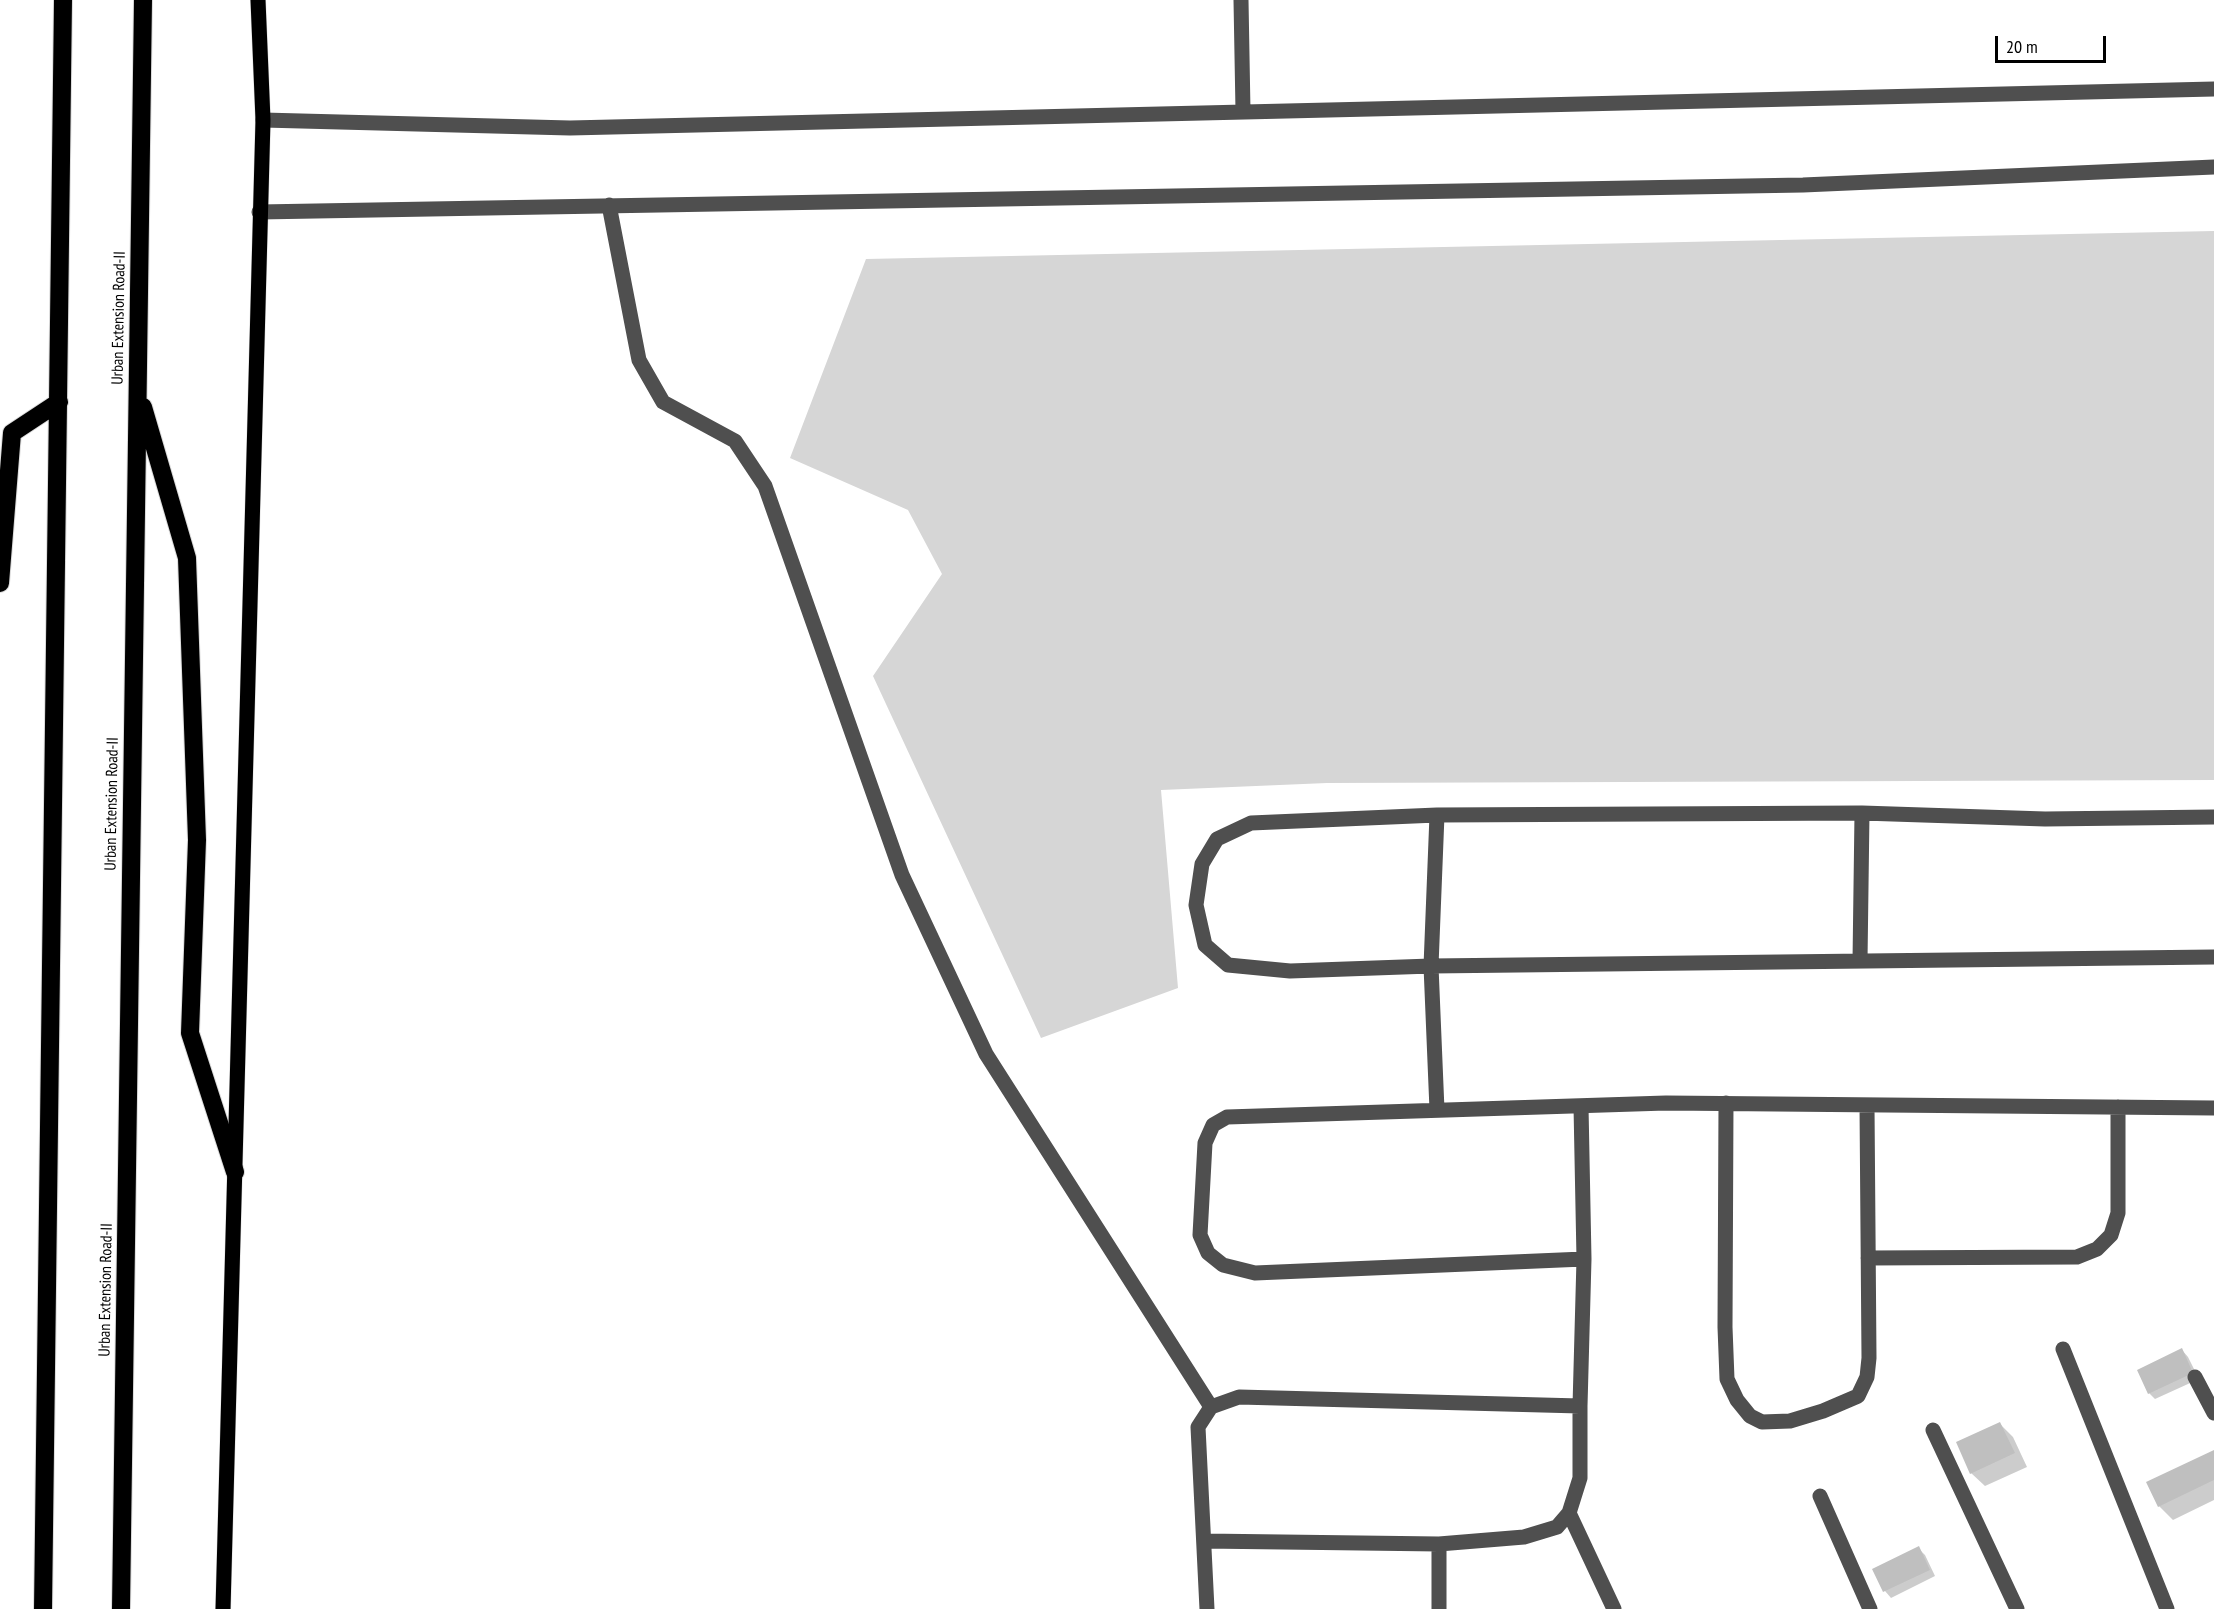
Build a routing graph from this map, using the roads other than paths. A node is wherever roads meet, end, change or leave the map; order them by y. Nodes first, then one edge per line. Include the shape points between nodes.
1 (63, 0) edge
2 (143, 0) edge
3 (258, 0) edge
4 (1241, 0) edge
5 (2214, 89) edge
6 (1243, 111) junction
7 (263, 120) junction
8 (2214, 167) edge
9 (609, 205) junction
10 (259, 212) junction
11 (138, 388) junction
12 (59, 402) junction
13 (0, 583) edge
14 (1862, 813) junction
15 (1437, 815) junction
16 (2214, 817) edge
17 (2214, 957) edge
18 (1860, 961) junction
19 (1431, 966) junction
20 (1726, 1103) junction
21 (1867, 1105) junction
22 (1581, 1106) junction
23 (2118, 1107) junction
24 (2214, 1108) edge
25 (1437, 1110) junction
26 (235, 1172) junction
27 (1869, 1258) junction
28 (1584, 1259) junction
29 (2063, 1349) dead end
30 (2195, 1377) dead end
31 (1580, 1406) junction
32 (1211, 1407) junction
33 (2214, 1413) edge
34 (1933, 1430) dead end
35 (1820, 1496) dead end
36 (1569, 1513) junction
37 (1204, 1541) junction
38 (1439, 1544) junction
39 (43, 1609) edge
40 (121, 1609) edge
41 (224, 1609) edge
42 (1207, 1609) edge
43 (1439, 1609) edge
44 (1614, 1609) edge
45 (1870, 1609) edge
46 (2017, 1609) edge
47 (2168, 1609) edge

1 - 12 highway
2 - 11 highway, Urban Extension Road-II
3 - 7 main road
4 - 6 street
5 - 6 street
6 - 7 street via 570,128
7 - 10 main road
8 - 9 street via 1803,185
9 - 10 street
9 - 32 street via 639,360 663,402 735,441 765,486 902,875 986,1054
10 - 26 main road
11 - 26 highway via 187,558 197,840 190,1033
11 - 40 highway, Urban Extension Road-II
12 - 13 highway via 12,433
12 - 39 highway
14 - 15 street
14 - 16 street via 2045,819
14 - 18 street
15 - 19 street
15 - 19 street via 1251,823 1217,839 1202,864 1196,905 1205,945 1228,965 1290,971
17 - 18 street
18 - 19 street
19 - 25 street
20 - 21 street
20 - 22 street
20 - 27 street via 1727,1379 1750,1416 1762,1422 1790,1421 1858,1396 1867,1377 1869,1358
21 - 23 street
21 - 27 street
22 - 25 street
22 - 28 street
23 - 24 street
23 - 27 street via 2118,1214 2111,1235 2097,1249 2077,1257
25 - 28 street via 1227,1117 1213,1125 1205,1143 1200,1235 1208,1253 1223,1265 1255,1273
26 - 41 main road
28 - 31 street
29 - 47 street
30 - 33 street
31 - 32 street via 1239,1397
31 - 36 street via 1580,1478
32 - 37 street via 1198,1427
34 - 46 street
35 - 45 street
36 - 38 street via 1557,1527 1524,1537
36 - 44 street
37 - 38 street
37 - 42 street
38 - 43 street

